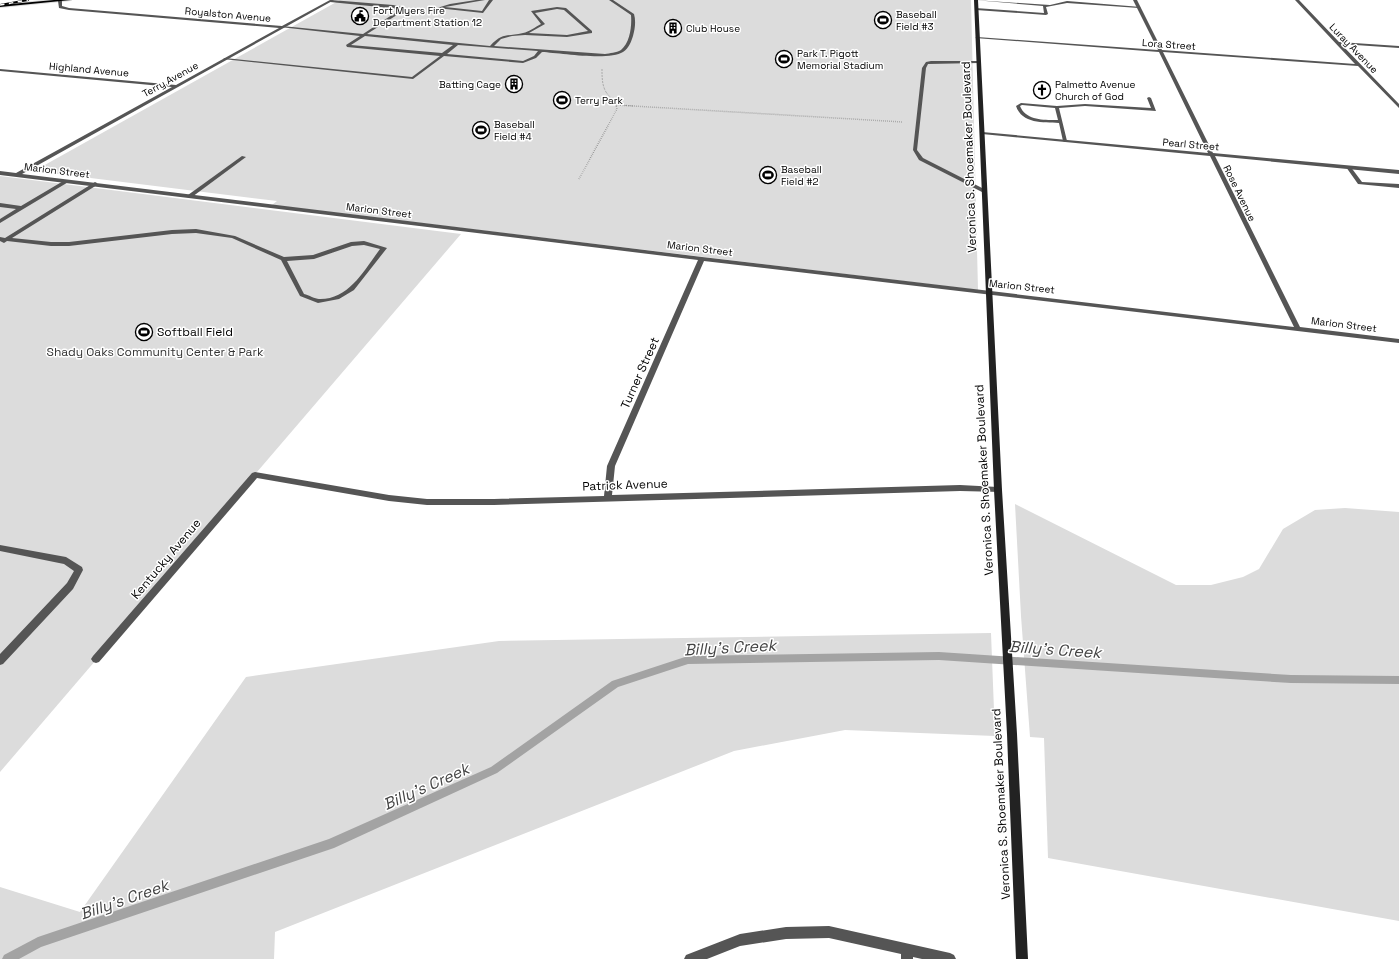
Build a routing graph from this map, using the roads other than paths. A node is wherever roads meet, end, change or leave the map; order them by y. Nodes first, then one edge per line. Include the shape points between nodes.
1 (11, 0) edge
2 (62, 0) edge
3 (69, 0) edge
4 (332, 0) edge
5 (482, 0) edge
6 (491, 0) edge
7 (611, 0) edge
8 (976, 0) edge
9 (1135, 0) edge
10 (1298, 0) edge
11 (997, 1) edge
12 (1, 5) edge
13 (1044, 5) junction
14 (1139, 7) junction
15 (976, 9) junction
16 (282, 27) junction
17 (525, 34) junction
18 (364, 35) junction
19 (978, 38) junction
20 (1338, 43) junction
21 (457, 44) junction
22 (491, 47) junction
23 (1399, 47) edge
24 (541, 51) junction
25 (1160, 51) junction
26 (443, 54) junction
27 (225, 59) junction
28 (979, 62) junction
29 (1359, 65) junction
30 (0, 70) edge
31 (176, 86) junction
32 (1149, 98) dead end
33 (1057, 107) junction
34 (1399, 107) edge
35 (1061, 122) junction
36 (982, 133) junction
37 (1066, 141) junction
38 (1212, 155) junction
39 (244, 157) dead end
40 (1348, 167) junction
41 (1399, 172) edge
42 (0, 173) edge
43 (17, 175) junction
44 (67, 181) junction
45 (95, 184) junction
46 (1399, 186) edge
47 (984, 191) junction
48 (190, 196) junction
49 (0, 205) edge
50 (21, 208) junction
51 (0, 221) edge
52 (2, 241) edge
53 (283, 259) junction
54 (702, 259) junction
55 (988, 293) junction
56 (1298, 329) junction
57 (1399, 341) edge
58 (255, 475) joint
59 (998, 490) junction
60 (608, 498) junction
61 (0, 548) edge
62 (96, 659) dead end
63 (0, 661) edge
64 (907, 954) edge
65 (690, 959) edge
66 (950, 959) edge
67 (1022, 959) edge

1 - 12 main road
2 - 3 main road
2 - 12 main road
2 - 16 street, Royalston Avenue via 60,7 69,9
4 - 16 street, Terry Avenue
4 - 18 street via 402,8
5 - 6 street via 439,8 484,12
7 - 24 street via 633,15 634,20 623,50 598,55
8 - 11 street
8 - 15 street, Veronica S. Shoemaker Boulevard
9 - 14 street, Rose Avenue
10 - 20 street, Luray Avenue
11 - 13 street
13 - 14 street via 1067,2
13 - 15 street via 1046,14
14 - 25 street, Rose Avenue
15 - 19 street, Veronica S. Shoemaker Boulevard
16 - 18 street
16 - 27 street, Terry Avenue
17 - 17 street via 567,36 591,32 565,9 557,8 532,12 543,24
17 - 22 street via 500,38
18 - 21 street
18 - 26 street via 347,46
19 - 25 street, Lora Street
19 - 28 street, Veronica S. Shoemaker Boulevard
20 - 23 street
20 - 29 street, Luray Avenue
21 - 22 street
21 - 26 street
22 - 24 street
24 - 26 street via 523,62
25 - 29 street, Lora Street
25 - 38 street, Rose Avenue
26 - 27 street via 413,78
27 - 31 street, Terry Avenue
28 - 36 street, Veronica S. Shoemaker Boulevard
28 - 47 street via 927,63 924,68 915,150 921,159
29 - 34 street, Luray Avenue
30 - 31 street, Highland Avenue
31 - 43 street, Terry Avenue
32 - 33 street via 1154,110 1085,105
33 - 35 street
33 - 35 street via 1031,104 1018,106 1019,112 1031,119
35 - 37 street
36 - 37 street, Pearl Street
36 - 47 street, Veronica S. Shoemaker Boulevard
37 - 38 street, Pearl Street
38 - 40 street, Pearl Street
38 - 56 street, Rose Avenue
39 - 48 street
40 - 41 street, Pearl Street
40 - 46 street via 1360,183
42 - 43 street, Marion Street
43 - 44 street, Marion Street
44 - 45 street, Marion Street
44 - 50 street
45 - 48 street, Marion Street
45 - 52 street
47 - 55 street, Veronica S. Shoemaker Boulevard
48 - 54 street, Marion Street
49 - 50 street
50 - 51 street
52 - 53 street via 69,244 196,231 233,237
53 - 53 street via 302,295 318,301 338,298 352,289 384,248 364,243 351,244 314,257
54 - 55 street, Marion Street
54 - 60 street, Turner Street via 611,466
55 - 56 street, Marion Street
55 - 59 street, Veronica S. Shoemaker Boulevard
56 - 57 street, Marion Street
58 - 60 street, Patrick Avenue via 427,502
58 - 62 street, Kentucky Avenue
59 - 60 street, Patrick Avenue via 960,488
59 - 67 street, Veronica S. Shoemaker Boulevard
61 - 63 street via 66,561 79,570 70,586
64 - 65 street via 830,932 786,933 740,940
64 - 66 street

